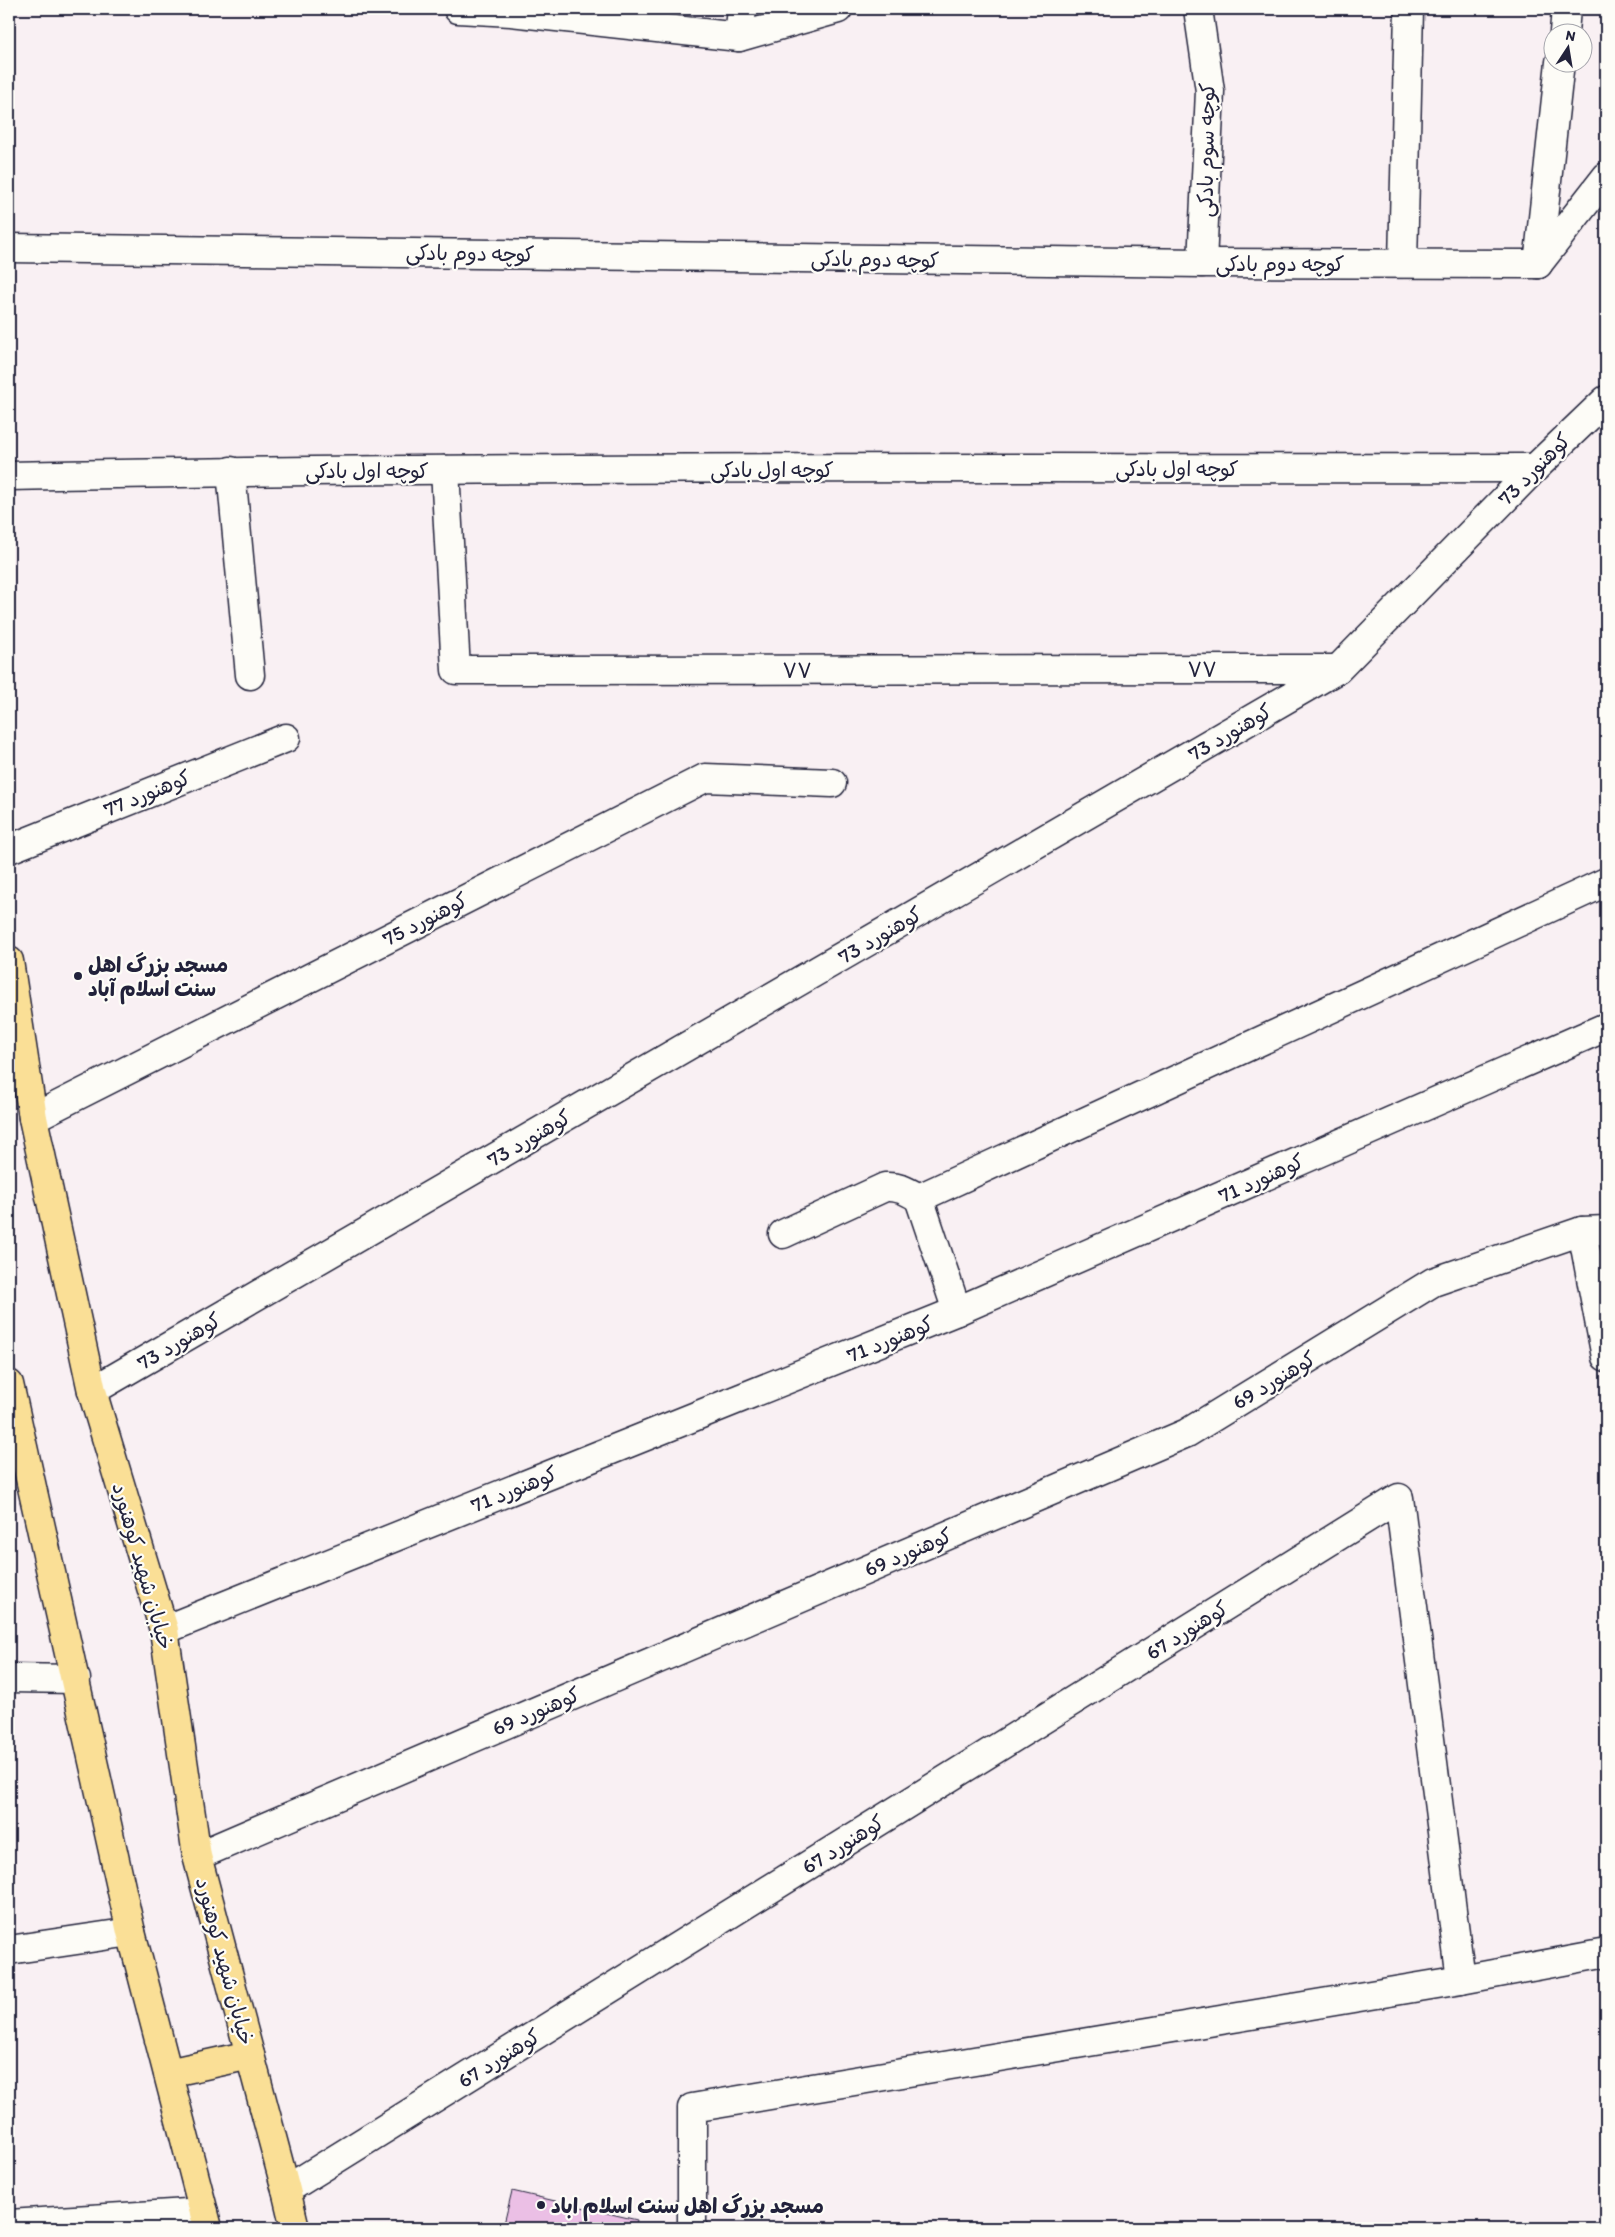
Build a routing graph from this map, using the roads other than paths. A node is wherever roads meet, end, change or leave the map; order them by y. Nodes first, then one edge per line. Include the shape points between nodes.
1 (458, 9) edge
2 (742, 9) edge
3 (838, 9) edge
4 (1198, 9) edge
5 (1409, 9) edge
6 (1566, 9) edge
7 (511, 10) edge
8 (1565, 22) edge
9 (740, 37) junction
10 (1559, 72) edge
11 (1606, 177) edge
12 (9, 248) edge
13 (1202, 263) junction
14 (1403, 263) junction
15 (1538, 264) junction
16 (1606, 400) edge
17 (1535, 468) junction
18 (445, 470) junction
19 (231, 471) junction
20 (9, 476) edge
21 (1338, 669) junction
22 (250, 675) dead end
23 (286, 738) dead end
24 (832, 783) dead end
25 (9, 849) edge
26 (1606, 882) edge
27 (9, 960) edge
28 (1606, 1027) edge
29 (33, 1118) junction
30 (919, 1198) junction
31 (1594, 1231) edge
32 (784, 1234) dead end
33 (957, 1312) junction
34 (1606, 1358) edge
35 (92, 1391) junction
36 (10, 1396) edge
37 (164, 1630) junction
38 (9, 1678) edge
39 (76, 1679) junction
40 (197, 1856) junction
41 (130, 1932) junction
42 (9, 1950) edge
43 (1606, 1953) edge
44 (1461, 1980) junction
45 (250, 2055) junction
46 (168, 2073) junction
47 (286, 2190) junction
48 (206, 2220) edge
49 (9, 2224) edge
50 (295, 2228) edge
51 (692, 2228) edge

1 - 7 street
2 - 9 street
3 - 9 street
4 - 13 street, کوچه سوم بادکی via 1210,91
5 - 14 street
6 - 8 street
7 - 9 street
10 - 15 street
11 - 15 street
12 - 13 street, کوچه دوم بادکی
13 - 14 street, کوچه دوم بادکی
14 - 15 street, کوچه دوم بادکی
16 - 17 street, کوهنورد 73
17 - 18 street, کوچه اول بادکی
17 - 21 street, کوهنورد 73
18 - 19 street, کوچه اول بادکی
18 - 21 street, ۷۷ via 456,670
19 - 20 street, کوچه اول بادکی
19 - 22 street
21 - 35 street, کوهنورد 73
23 - 25 street, کوهنورد 77
24 - 29 street, کوهنورد 75 via 705,778
26 - 30 street
27 - 29 main road, خیابان شهید کوهنورد
28 - 33 street, کوهنورد 71
29 - 35 main road, خیابان شهید کوهنورد
30 - 32 street via 895,1186 885,1188
30 - 33 street
31 - 34 street
31 - 40 street, کوهنورد 69 via 1433,1282 1187,1432
33 - 37 street, کوهنورد 71
35 - 37 main road, خیابان شهید کوهنورد
36 - 39 main road
37 - 40 main road, خیابان شهید کوهنورد
38 - 39 street
39 - 41 main road
40 - 45 main road, خیابان شهید کوهنورد
41 - 42 street
41 - 46 main road
43 - 44 street
44 - 47 street, کوهنورد 67 via 1399,1498
44 - 51 street via 692,2108
45 - 46 main road
45 - 47 main road, خیابان شهید کوهنورد
46 - 48 main road
47 - 50 main road, خیابان شهید کوهنورد
48 - 49 street

